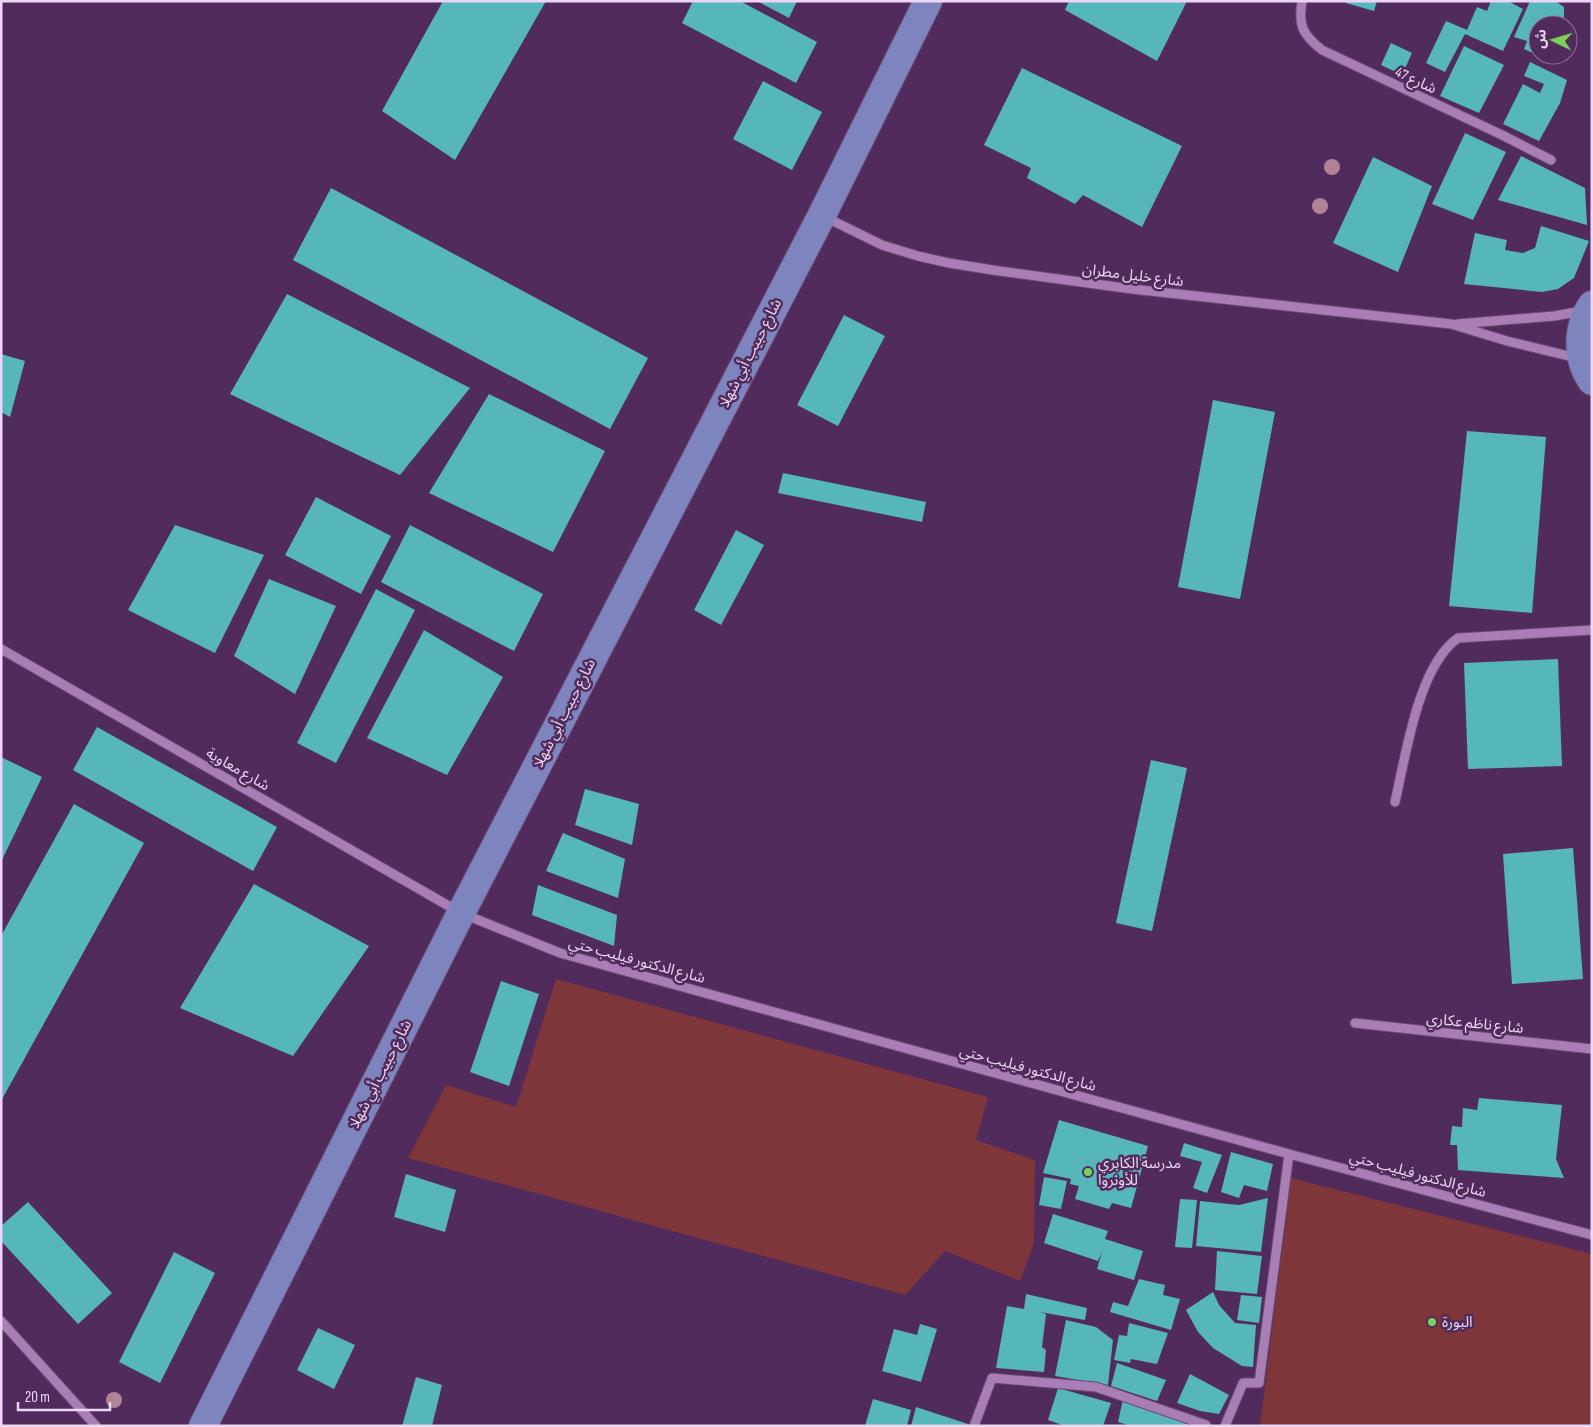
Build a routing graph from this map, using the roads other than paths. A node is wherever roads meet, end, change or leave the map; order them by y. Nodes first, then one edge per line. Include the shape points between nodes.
1 (928, 1) edge
2 (1302, 1) edge
3 (1551, 160) dead end
4 (822, 215) junction
5 (1590, 308) edge
6 (1451, 324) junction
7 (1587, 370) edge
8 (1592, 630) edge
9 (1, 649) edge
10 (1395, 802) dead end
11 (461, 913) junction
12 (1355, 1023) dead end
13 (1592, 1049) edge
14 (1289, 1154) junction
15 (1592, 1234) edge
16 (1, 1321) edge
17 (1207, 1425) edge
18 (96, 1426) edge
19 (203, 1426) edge
20 (974, 1426) edge
21 (1225, 1426) edge

1 - 4 main road, شارع حبيب أبي شهلا
2 - 3 street, شارع 47 via 1300,20 1303,31 1322,50
4 - 6 street, شارع خليل مطران via 882,245 966,266 1132,289
4 - 11 main road, شارع حبيب أبي شهلا
5 - 6 street, شارع خليل مطران via 1554,316
5 - 7 main road via 1580,347
6 - 7 street, شارع خليل مطران
8 - 10 street via 1458,638 1448,645 1437,660 1419,701
9 - 11 street, شارع معاوية
11 - 14 street, شارع الدكتور فيليب حتي via 560,953
11 - 19 main road, شارع حبيب أبي شهلا
12 - 13 street, شارع ناظم عكاري
14 - 15 street, شارع الدكتور فيليب حتي
14 - 21 street via 1259,1383 1243,1383
16 - 18 street
17 - 20 street via 1096,1387 992,1378

